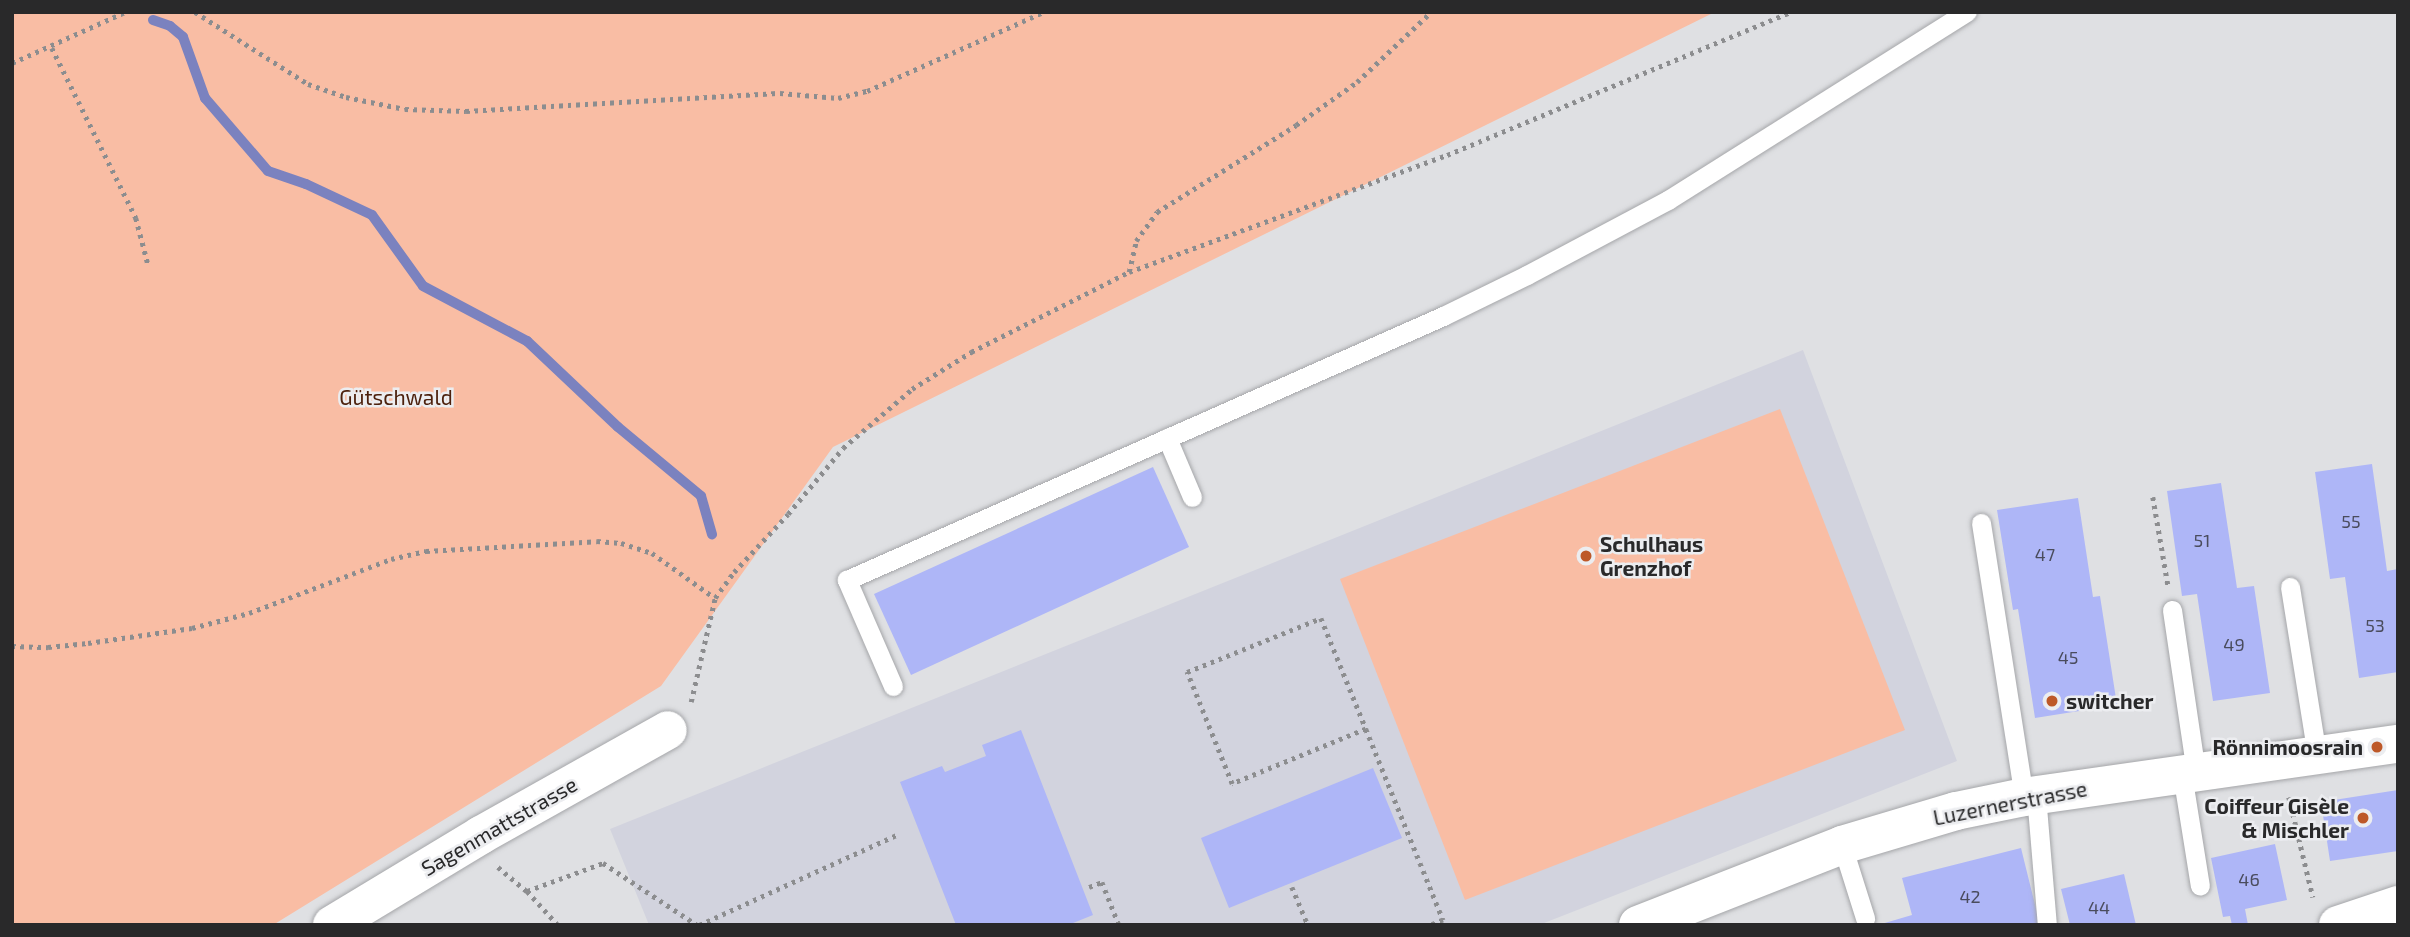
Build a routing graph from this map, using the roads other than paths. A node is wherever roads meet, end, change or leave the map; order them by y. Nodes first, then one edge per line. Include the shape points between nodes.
1 (1967, 12) edge
2 (1167, 438) junction
3 (1192, 497) dead end
4 (1981, 523) dead end
5 (2290, 587) dead end
6 (2172, 610) road end
7 (893, 686) dead end
8 (668, 730) road end
9 (2398, 744) edge
10 (2317, 756) junction
11 (2189, 774) junction
12 (2030, 796) junction
13 (1842, 845) junction
14 (2200, 886) dead end
15 (2398, 905) edge
16 (2326, 911) edge
17 (1864, 918) dead end
18 (332, 925) edge
19 (1638, 925) edge
20 (2047, 925) edge

1 - 2 lane via 1668,200 1563,256 1443,316
2 - 3 lane
2 - 7 lane via 846,580
4 - 12 lane
5 - 10 lane
6 - 11 lane
8 - 18 main road, Sagenmattstrasse
9 - 10 main road, Luzernerstrasse
10 - 11 main road, Luzernerstrasse
11 - 12 main road, Luzernerstrasse
11 - 14 lane
12 - 13 main road, Luzernerstrasse via 1922,819
12 - 20 lane
13 - 17 lane
13 - 19 main road, Luzernerstrasse
15 - 16 main road

